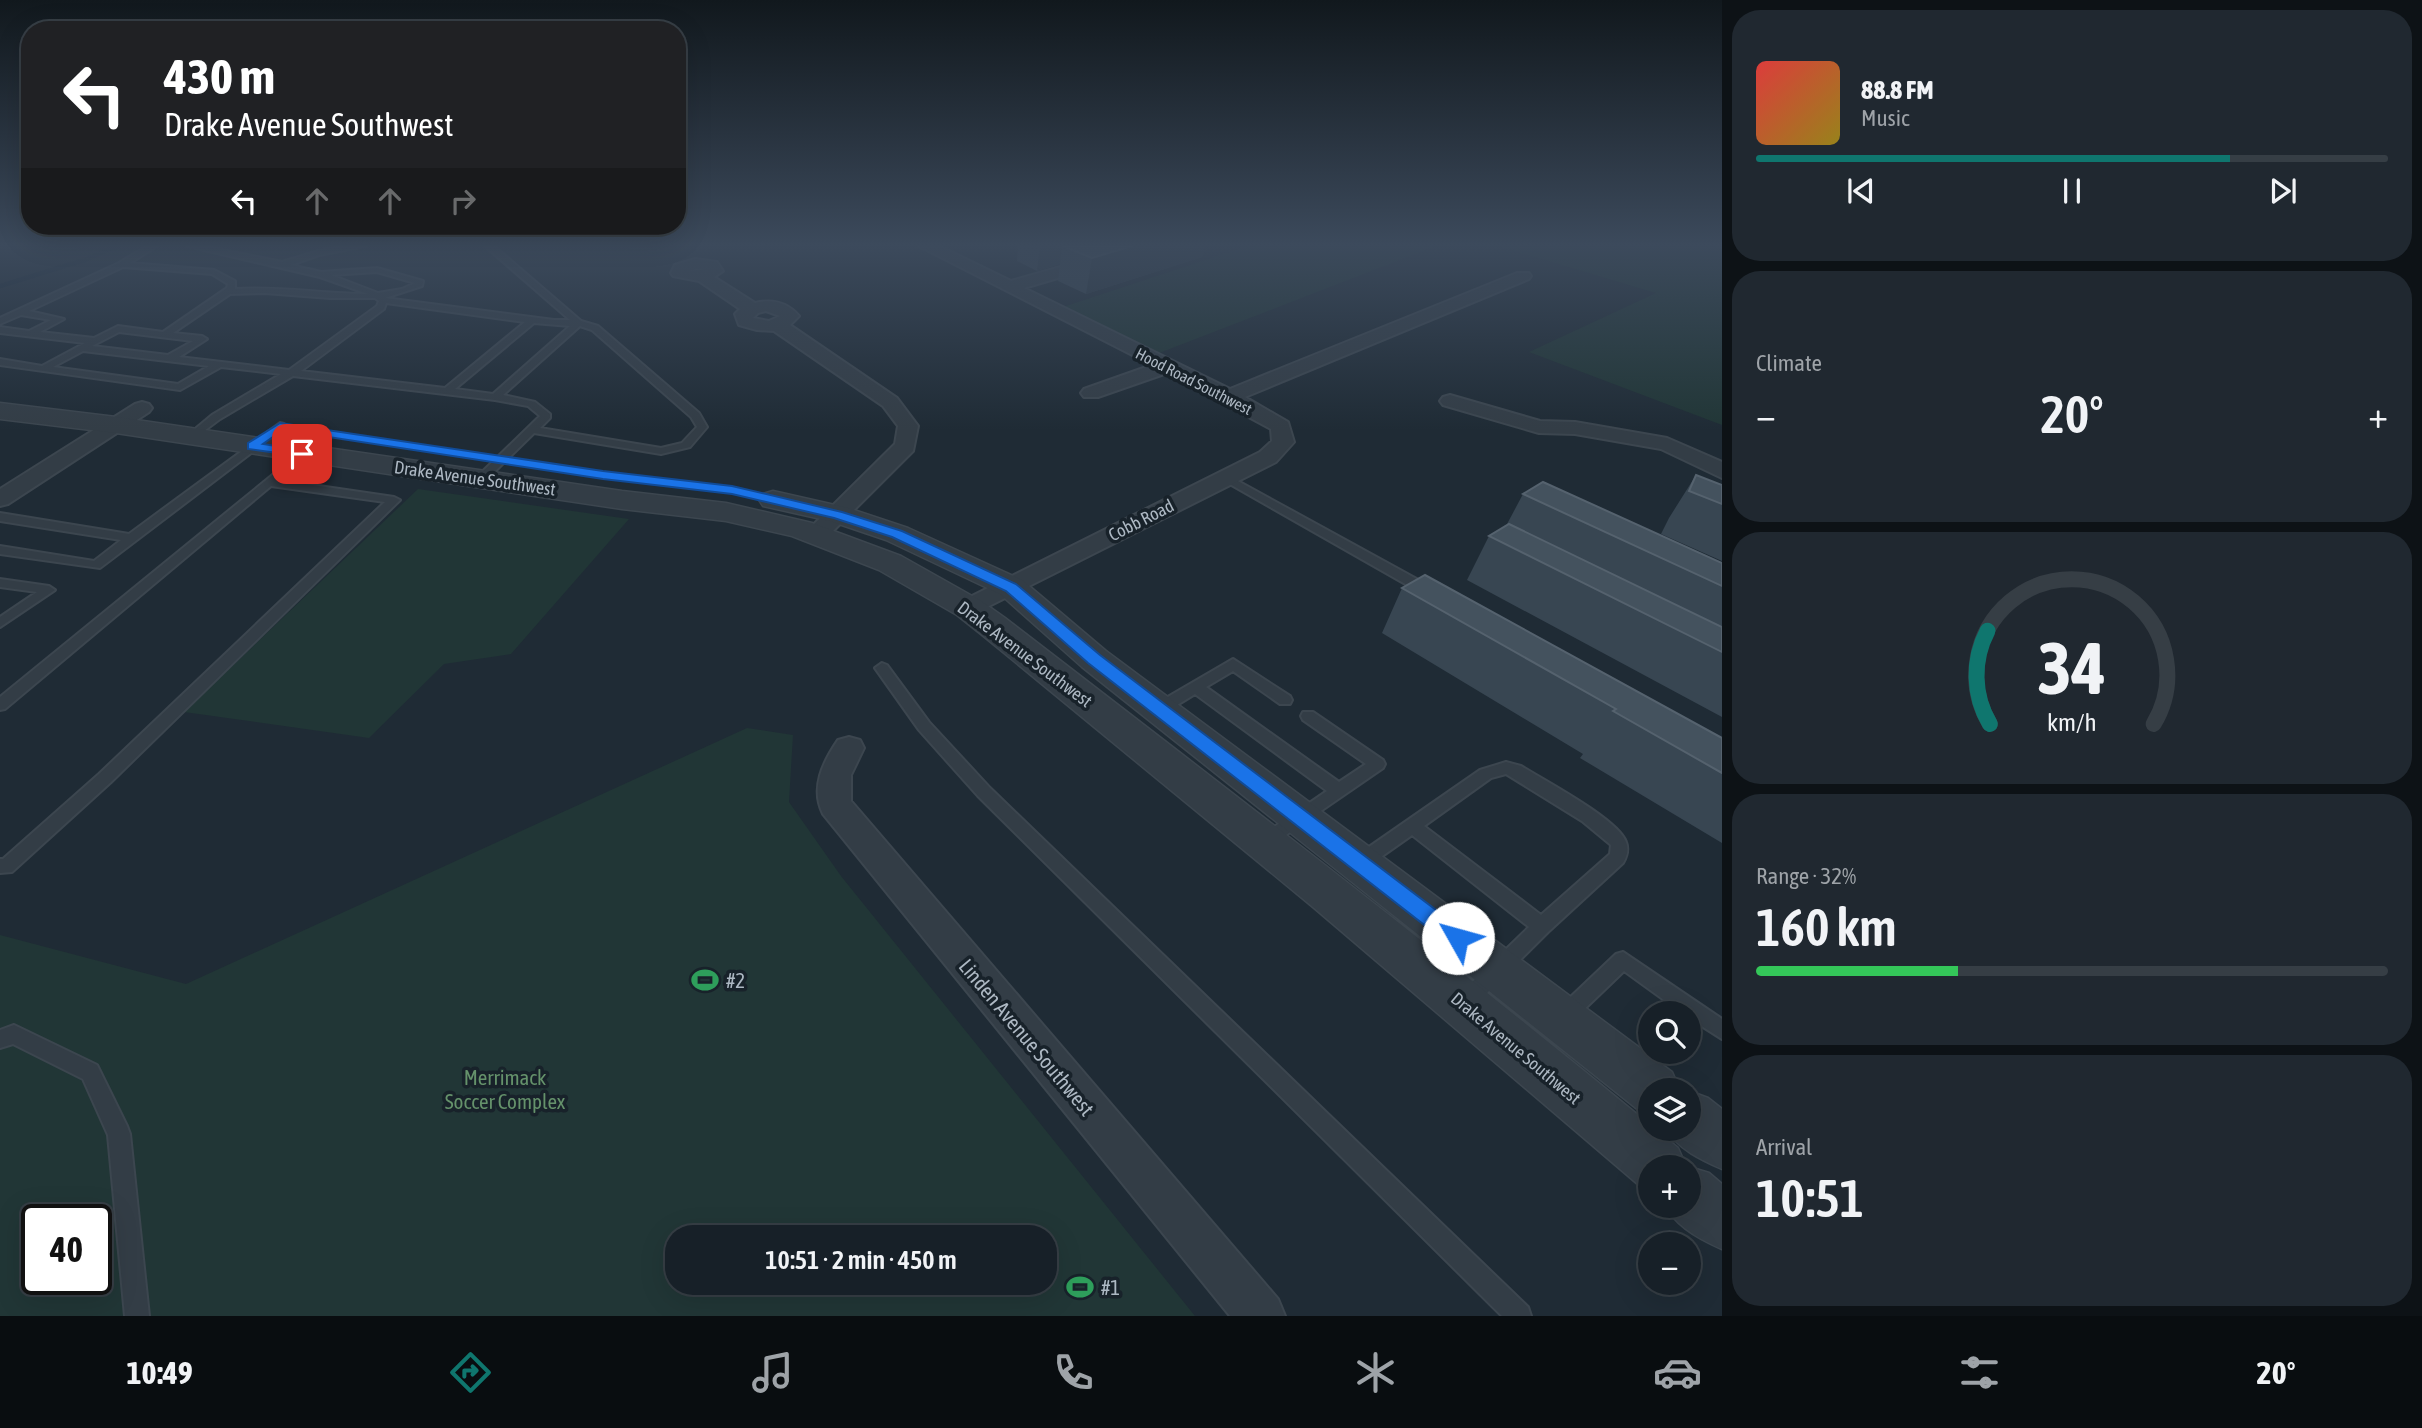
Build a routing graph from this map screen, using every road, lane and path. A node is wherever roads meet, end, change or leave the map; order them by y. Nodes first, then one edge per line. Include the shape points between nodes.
1 (30, 307) edge
2 (208, 307) edge
3 (380, 307) edge
4 (449, 307) edge
5 (561, 307) edge
6 (773, 307) edge
7 (1050, 307) edge
8 (1446, 307) edge
9 (20, 312) junction
10 (532, 320) junction
11 (0, 321) edge
12 (579, 323) junction
13 (0, 330) edge
14 (32, 333) junction
15 (164, 335) junction
16 (95, 341) junction
17 (82, 348) junction
18 (169, 359) junction
19 (0, 362) edge
20 (218, 365) junction
21 (1168, 366) junction
22 (43, 369) junction
23 (289, 374) junction
24 (0, 390) edge
25 (446, 392) junction
26 (1091, 393) dead end
27 (495, 397) junction
28 (1228, 397) junction
29 (1450, 401) dead end
30 (142, 408) junction
31 (0, 411) edge
32 (216, 417) junction
33 (116, 425) junction
34 (280, 426) junction
35 (532, 430) junction
36 (192, 437) junction
37 (252, 446) junction
38 (302, 454) junction
39 (1271, 454) joint
40 (491, 469) junction
41 (1722, 471) edge
42 (1225, 477) junction
43 (269, 482) junction
44 (0, 499) edge
45 (838, 514) junction
46 (0, 517) edge
47 (816, 535) junction
48 (132, 537) junction
49 (0, 550) edge
50 (0, 583) edge
51 (1011, 587) junction
52 (1443, 600) edge
53 (969, 608) junction
54 (0, 623) edge
55 (882, 668) dead end
56 (1195, 687) junction
57 (1285, 700) dead end
58 (0, 705) edge
59 (1159, 709) junction
60 (1308, 716) dead end
61 (849, 748) dead end
62 (1339, 792) junction
63 (1301, 818) junction
64 (1412, 826) junction
65 (1266, 842) junction
66 (1360, 862) junction
67 (0, 866) edge
68 (1542, 926) junction
69 (1497, 968) junction
70 (1463, 1003) junction
71 (1561, 1019) junction
72 (1722, 1030) edge
73 (0, 1039) edge
74 (1638, 1078) edge
75 (1696, 1141) edge
76 (1645, 1155) edge
77 (1710, 1189) edge
78 (137, 1316) edge
79 (1261, 1316) edge
80 (1519, 1316) edge

1 - 9 lane
2 - 15 lane
3 - 23 lane
4 - 10 lane
5 - 12 lane
6 - 45 street via 786,310 790,316 778,325 890,402 908,426 905,446
7 - 21 street, Hood Road Southwest
8 - 28 street
9 - 11 lane
9 - 14 lane via 60,318
10 - 12 lane
10 - 25 lane
12 - 27 lane
12 - 35 lane via 594,328 695,415 702,427 686,445 661,451
13 - 14 lane
14 - 16 lane
15 - 16 lane via 118,329
15 - 18 lane via 202,339
16 - 17 lane
17 - 18 lane
17 - 22 lane
18 - 20 lane
19 - 22 lane
20 - 22 lane via 180,387
20 - 23 lane
21 - 26 street
21 - 28 street, Hood Road Southwest
23 - 25 lane
23 - 32 lane
24 - 30 street, Drake Avenue Southwest
25 - 27 lane
27 - 35 lane via 531,404 546,416
28 - 39 street, Hood Road Southwest via 1281,426 1283,442
29 - 41 street via 1539,428 1575,428 1667,444
30 - 32 street, Drake Avenue Southwest
30 - 33 street
31 - 33 street, Drake Avenue Southwest
32 - 34 street, Drake Avenue Southwest
32 - 36 lane
33 - 36 street, Drake Avenue Southwest
33 - 44 street
34 - 37 lane
34 - 40 street, Drake Avenue Southwest
35 - 40 lane
36 - 37 street, Drake Avenue Southwest
37 - 38 street, Drake Avenue Southwest
37 - 48 lane
38 - 40 street, Drake Avenue Southwest
38 - 43 lane
39 - 42 street, Cobb Road
40 - 45 street, Drake Avenue Southwest via 732,490
40 - 47 street, Drake Avenue Southwest via 622,500 726,512
42 - 51 street, Cobb Road
42 - 52 lane
43 - 58 lane
43 - 67 lane via 394,500 106,778 6,867
45 - 47 street
45 - 51 street, Drake Avenue Southwest via 897,534
46 - 48 lane
47 - 53 street, Drake Avenue Southwest via 890,564
48 - 49 lane via 96,565
50 - 54 lane via 49,590
51 - 53 street
51 - 59 street, Drake Avenue Southwest
53 - 65 street, Drake Avenue Southwest
55 - 80 lane via 924,726 984,792
56 - 57 lane via 1233,664
56 - 59 lane
56 - 62 lane
59 - 63 street, Drake Avenue Southwest
60 - 62 lane via 1377,764
61 - 79 street, Linden Avenue Southwest via 839,762 832,788 835,805
62 - 63 lane
63 - 65 lane
63 - 66 street, Drake Avenue Southwest
64 - 66 lane
64 - 68 lane
64 - 68 lane via 1486,774 1506,768 1615,838 1617,858
65 - 70 street, Drake Avenue Southwest
66 - 69 street, Drake Avenue Southwest
68 - 69 lane
69 - 70 lane
69 - 71 street, Drake Avenue Southwest
70 - 76 street, Drake Avenue Southwest
71 - 72 lane via 1623,960
71 - 74 street, Drake Avenue Southwest
73 - 78 lane via 13,1034 90,1072 119,1134
75 - 77 street

